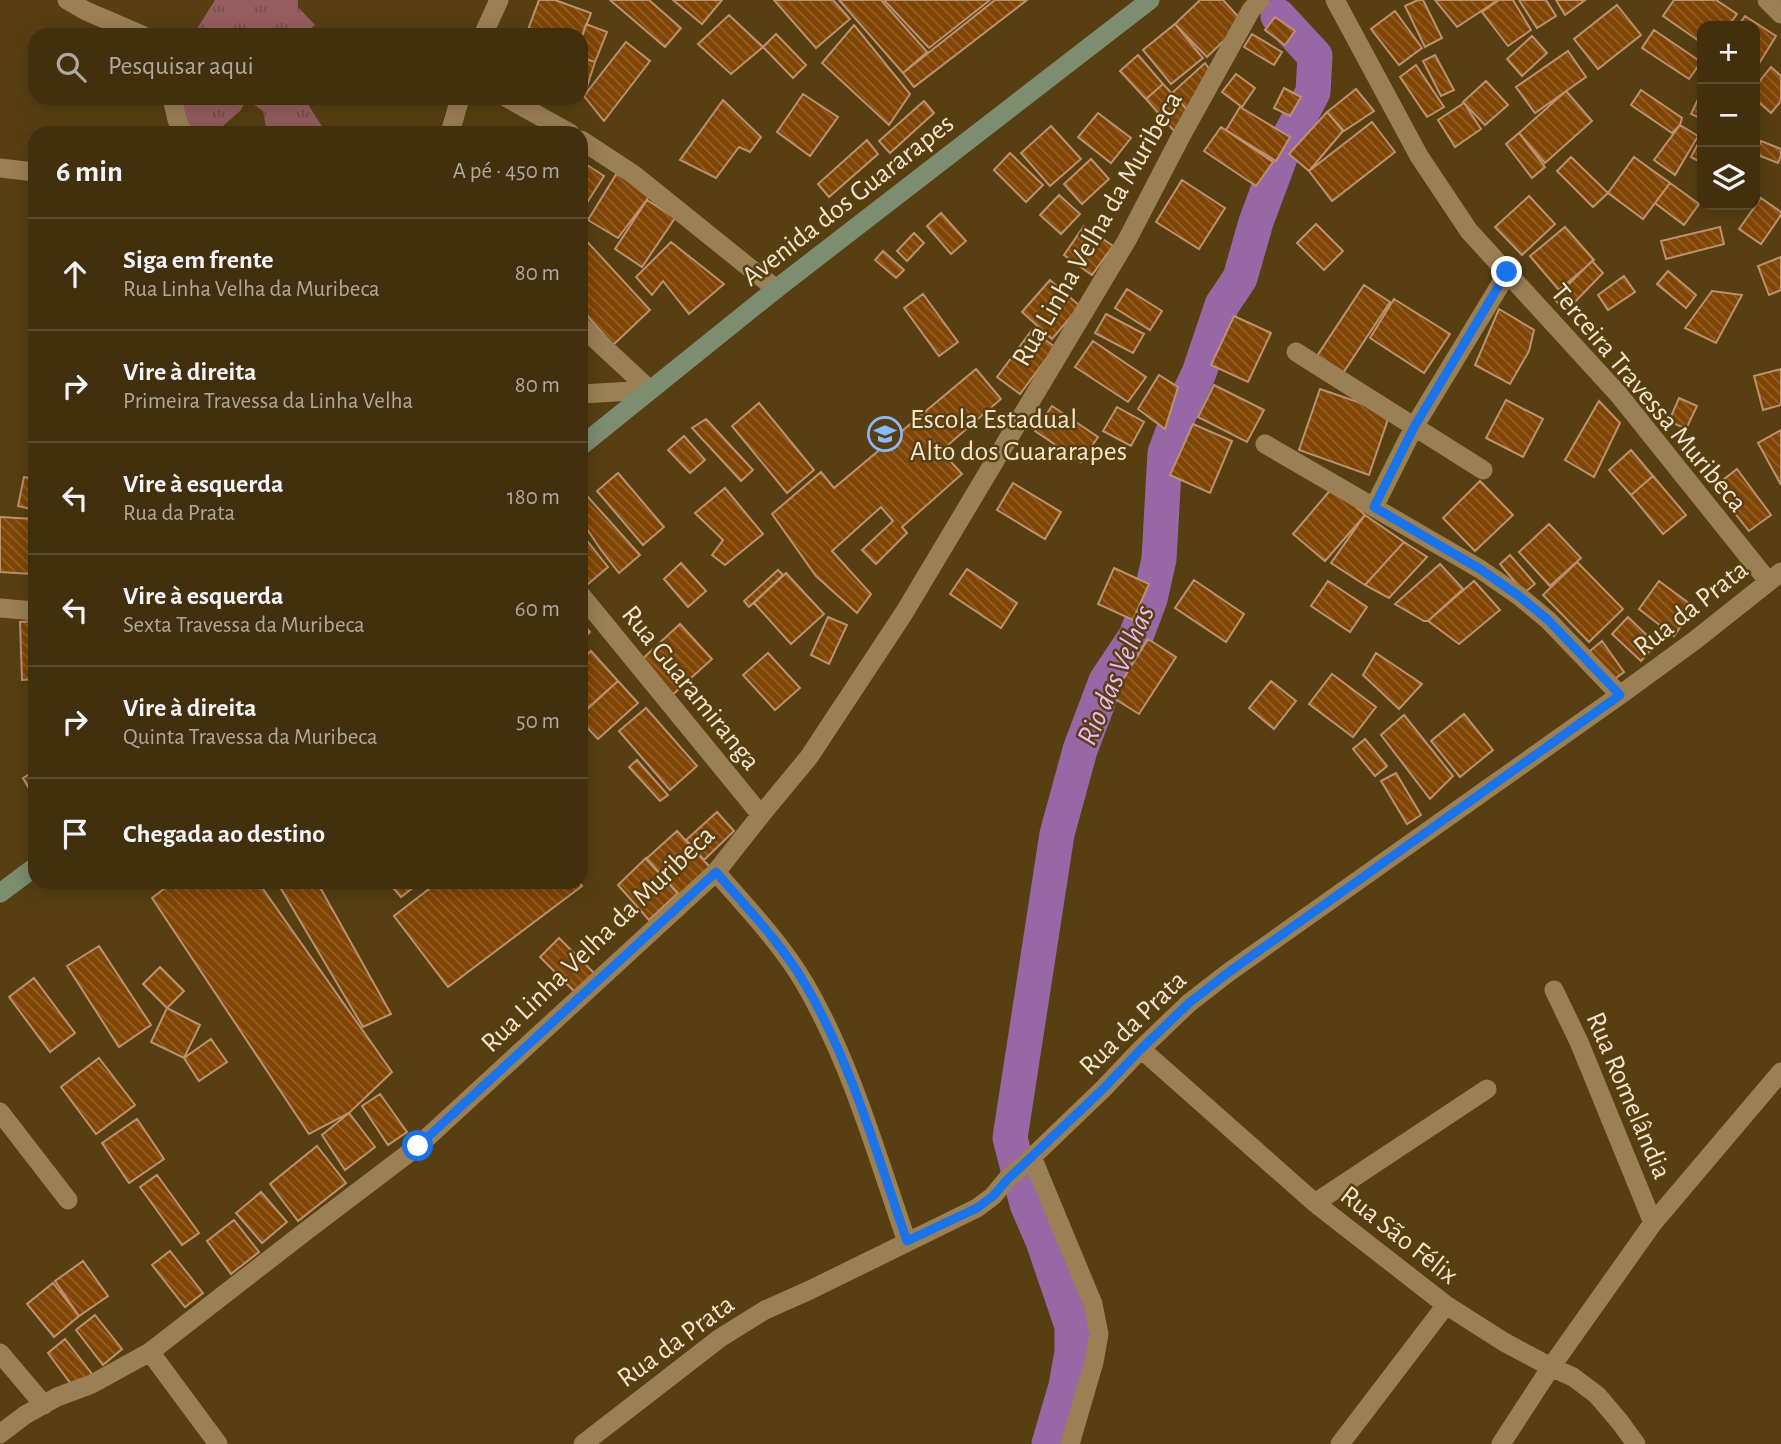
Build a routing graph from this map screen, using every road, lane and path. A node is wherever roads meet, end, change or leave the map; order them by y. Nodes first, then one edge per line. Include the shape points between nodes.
1 (67, 0) edge
2 (499, 0) edge
3 (1150, 0) edge
4 (1260, 0) edge
5 (1335, 0) edge
6 (1767, 0) edge
7 (88, 6) edge
8 (1781, 14) edge
9 (129, 28) edge
10 (486, 28) edge
11 (174, 105) edge
12 (458, 105) edge
13 (520, 105) edge
14 (180, 126) edge
15 (452, 126) edge
16 (557, 126) edge
17 (588, 145) edge
18 (0, 168) edge
19 (28, 171) edge
20 (1507, 272) junction
21 (776, 289) junction
22 (588, 332) edge
23 (1296, 352) dead end
24 (650, 390) junction
25 (588, 394) edge
26 (1414, 427) junction
27 (588, 440) edge
28 (1265, 444) dead end
29 (1483, 470) dead end
30 (1374, 507) junction
31 (1775, 576) edge
32 (588, 604) edge
33 (0, 608) edge
34 (28, 610) edge
35 (1620, 695) junction
36 (761, 815) junction
37 (28, 872) edge
38 (716, 872) junction
39 (0, 893) edge
40 (1554, 990) dead end
41 (1141, 1049) junction
42 (1781, 1072) edge
43 (1487, 1089) dead end
44 (0, 1112) edge
45 (1029, 1160) junction
46 (68, 1200) dead end
47 (1315, 1203) junction
48 (1653, 1223) junction
49 (907, 1241) junction
50 (1446, 1305) junction
51 (150, 1352) junction
52 (0, 1353) edge
53 (1551, 1367) junction
54 (44, 1405) junction
55 (0, 1434) edge
56 (218, 1444) edge
57 (583, 1444) edge
58 (1070, 1444) edge
59 (1340, 1444) edge
60 (1501, 1444) edge
61 (1636, 1444) edge

1 - 7 street
2 - 10 street
3 - 21 main road, Avenida dos Guararapes
4 - 36 street, Rua Linha Velha da Muribeca via 1127,240 904,613 810,757
5 - 20 street, Terceira Travessa Muribeca via 1419,156 1469,231
6 - 8 street
7 - 9 street
11 - 14 street
12 - 15 street
13 - 16 street
17 - 21 street via 633,174
18 - 19 street
20 - 26 street
20 - 31 street, Terceira Travessa Muribeca
21 - 24 main road, Avenida dos Guararapes
22 - 24 street
23 - 26 street
24 - 25 street
24 - 27 main road, Avenida dos Guararapes
26 - 29 street
26 - 30 street
28 - 30 street
30 - 35 street via 1519,596
31 - 35 street, Rua da Prata
32 - 36 street, Rua Guaramiranga
33 - 34 street
35 - 41 street, Rua da Prata via 1229,972
36 - 38 street, Rua Linha Velha da Muribeca
37 - 39 main road
38 - 49 street via 805,984 853,1087
38 - 51 street, Rua Linha Velha da Muribeca via 418,1146
40 - 48 street, Rua Romelândia
41 - 45 street, Rua da Prata
41 - 47 street, Rua São Félix
42 - 48 street
43 - 47 street
44 - 46 street
45 - 49 street, Rua da Prata via 977,1208
45 - 58 street via 1093,1304 1099,1334
47 - 50 street, Rua São Félix
48 - 53 street
49 - 57 street, Rua da Prata via 765,1310 720,1338
50 - 53 street, Rua São Félix
50 - 59 street
51 - 54 street, Rua Linha Velha da Muribeca
51 - 56 street
52 - 54 street
53 - 60 street
53 - 61 street, Rua São Félix via 1597,1395
54 - 55 street, Rua Linha Velha da Muribeca

